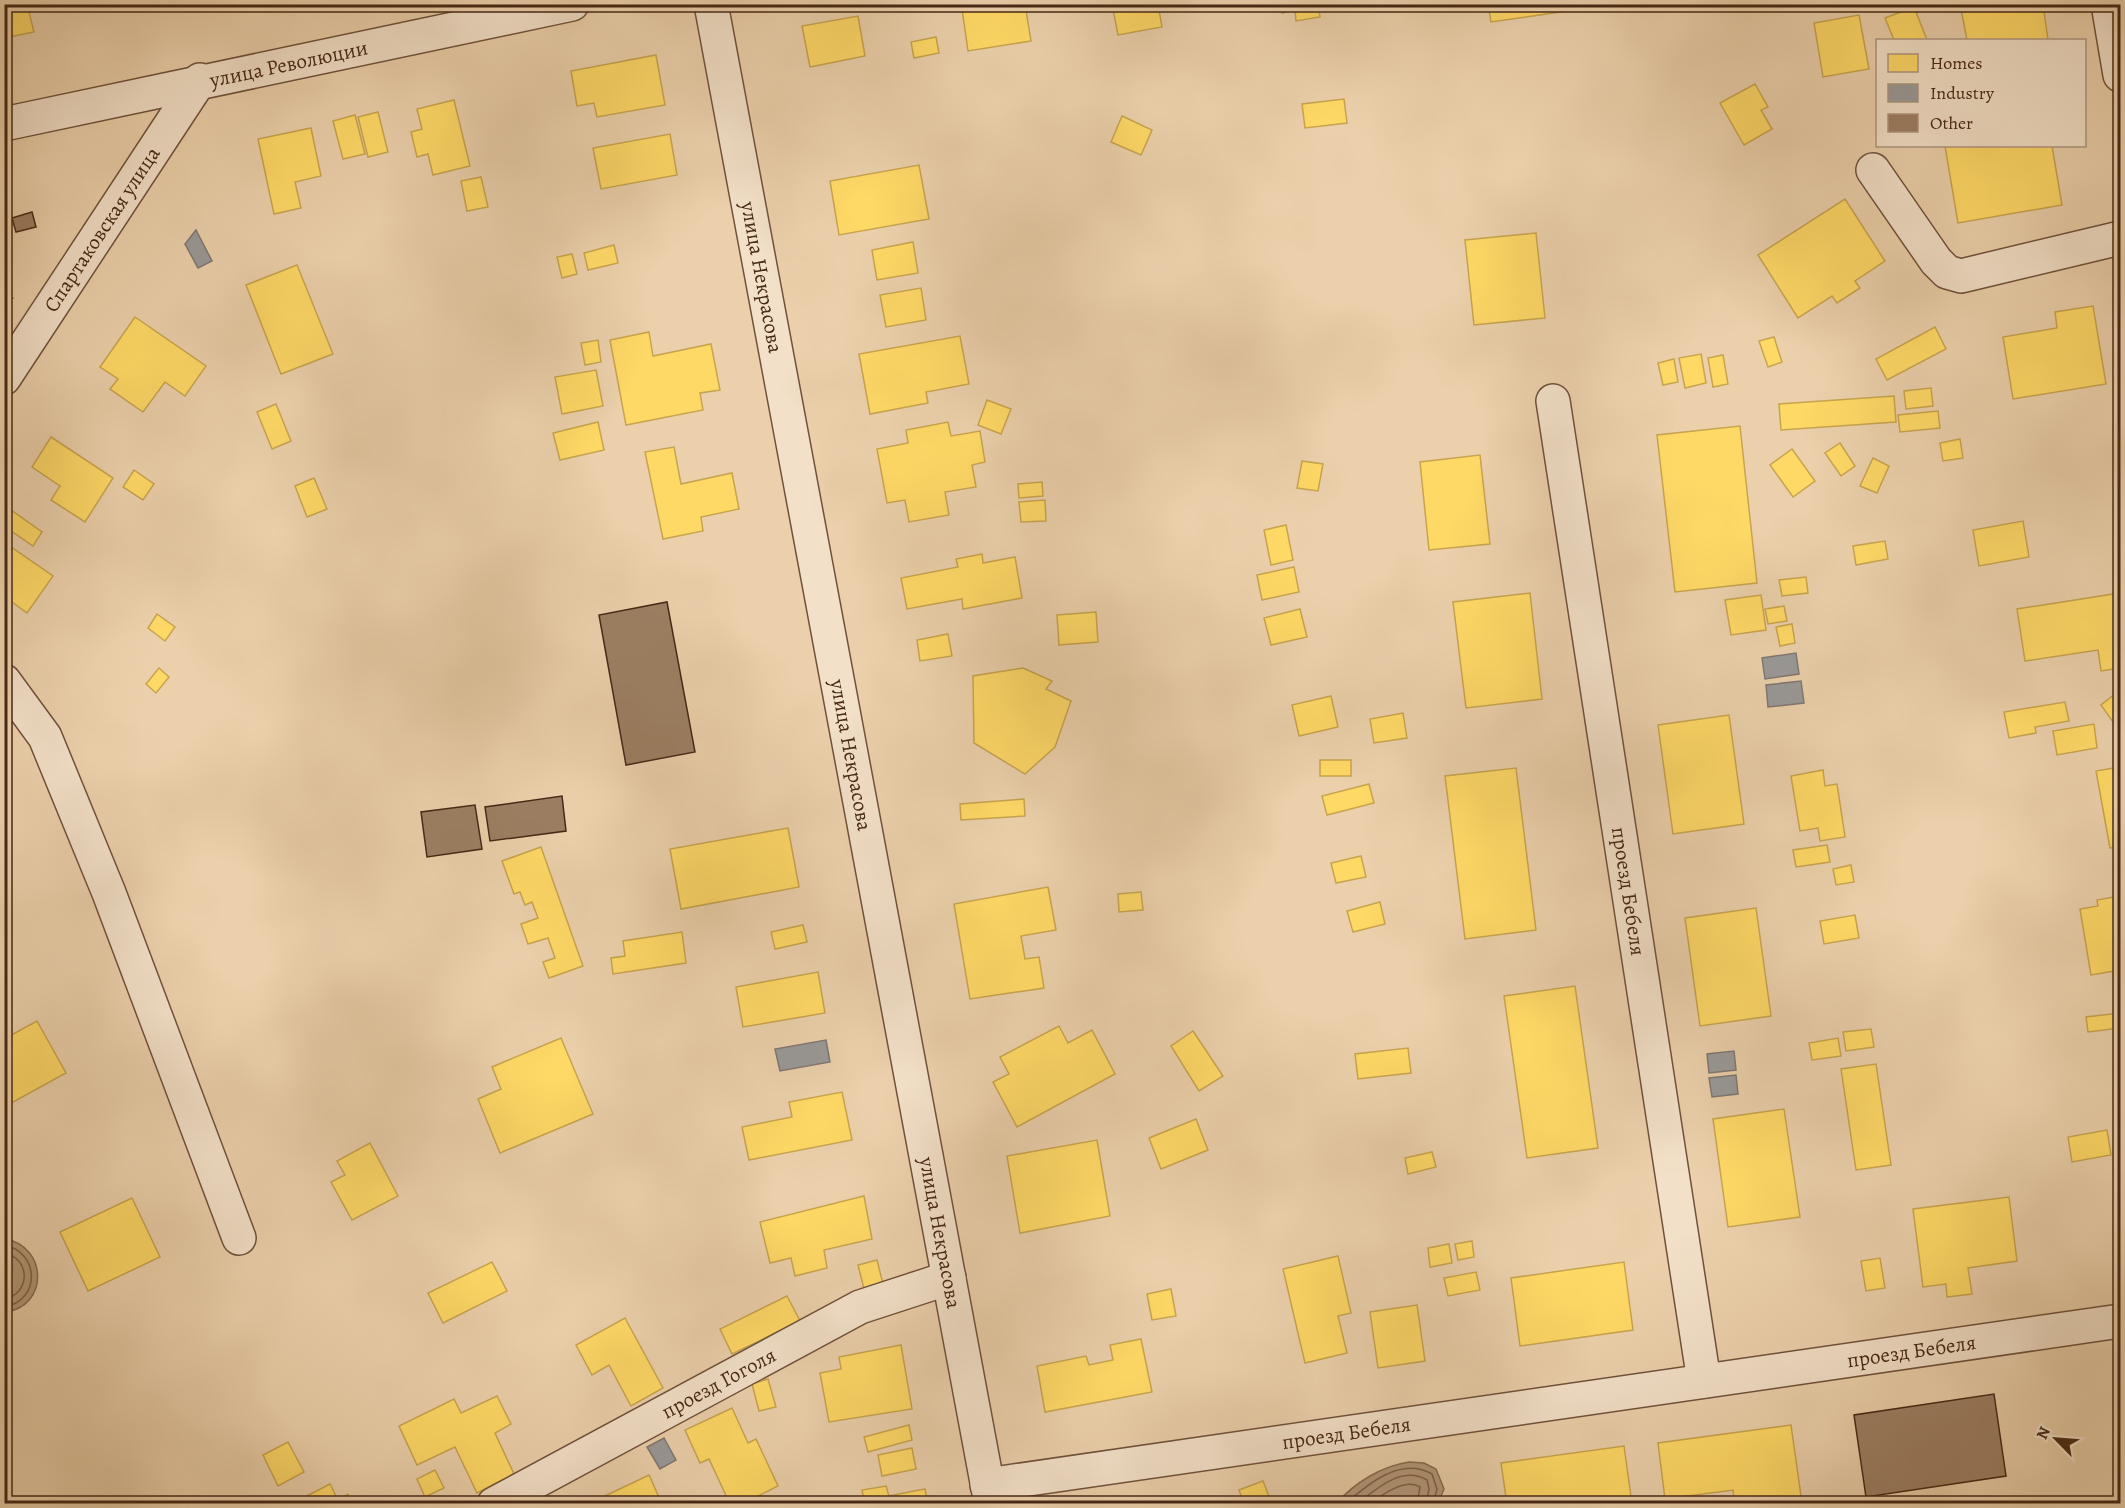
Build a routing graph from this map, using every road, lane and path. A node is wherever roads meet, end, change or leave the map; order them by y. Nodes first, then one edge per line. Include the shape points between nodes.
1 (572, 4) edge
2 (711, 4) edge
3 (2108, 4) edge
4 (2121, 75) edge
5 (200, 80) junction
6 (4, 124) edge
7 (1873, 170) dead end
8 (2121, 238) edge
9 (4, 378) edge
10 (1553, 401) dead end
11 (4, 681) edge
12 (239, 1238) dead end
13 (949, 1278) junction
14 (2121, 1321) edge
15 (1704, 1381) junction
16 (989, 1494) edge
17 (494, 1503) edge

1 - 5 street, улица Революции
2 - 13 street, улица Некрасова
3 - 4 street
5 - 6 street, улица Революции
5 - 9 street, Спартаковская улица
7 - 8 street via 1936,261 1947,272 1961,276
10 - 15 street, проезд Бебеля
11 - 12 street via 45,737 109,893
13 - 16 street, улица Некрасова
13 - 17 street, проезд Гоголя via 860,1307
14 - 15 street, проезд Бебеля
15 - 16 street, проезд Бебеля

